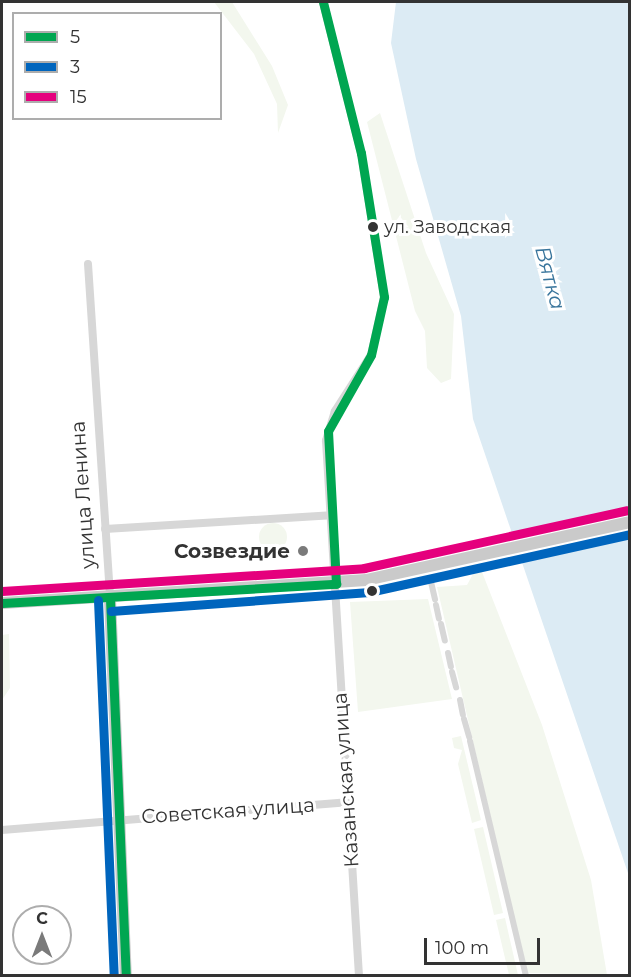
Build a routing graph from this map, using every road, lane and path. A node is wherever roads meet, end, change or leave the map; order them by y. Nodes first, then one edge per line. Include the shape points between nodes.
1 (323, 2) edge
2 (88, 264) dead end
3 (330, 515) junction
4 (630, 522) edge
5 (105, 529) junction
6 (430, 582) dead end
7 (336, 584) junction
8 (110, 599) junction
9 (2, 603) edge
10 (445, 641) dead end
11 (448, 653) dead end
12 (456, 687) dead end
13 (460, 700) dead end
14 (347, 802) junction
15 (117, 819) junction
16 (2, 830) edge
17 (126, 975) edge
18 (358, 975) edge
19 (526, 975) edge

1 - 3 street, Казанская улица via 361,153 384,297 371,355 328,431
2 - 5 street, улица Ленина
3 - 5 street
3 - 7 street, Казанская улица
4 - 7 main road via 440,566
5 - 8 street, улица Ленина
6 - 10 street
7 - 8 main road
7 - 14 street, Казанская улица
8 - 9 main road
8 - 15 main road, улица Ленина
11 - 12 street
13 - 19 street
14 - 15 street, Советская улица
14 - 18 street, Казанская улица
15 - 16 street, Советская улица
15 - 17 main road, улица Ленина

